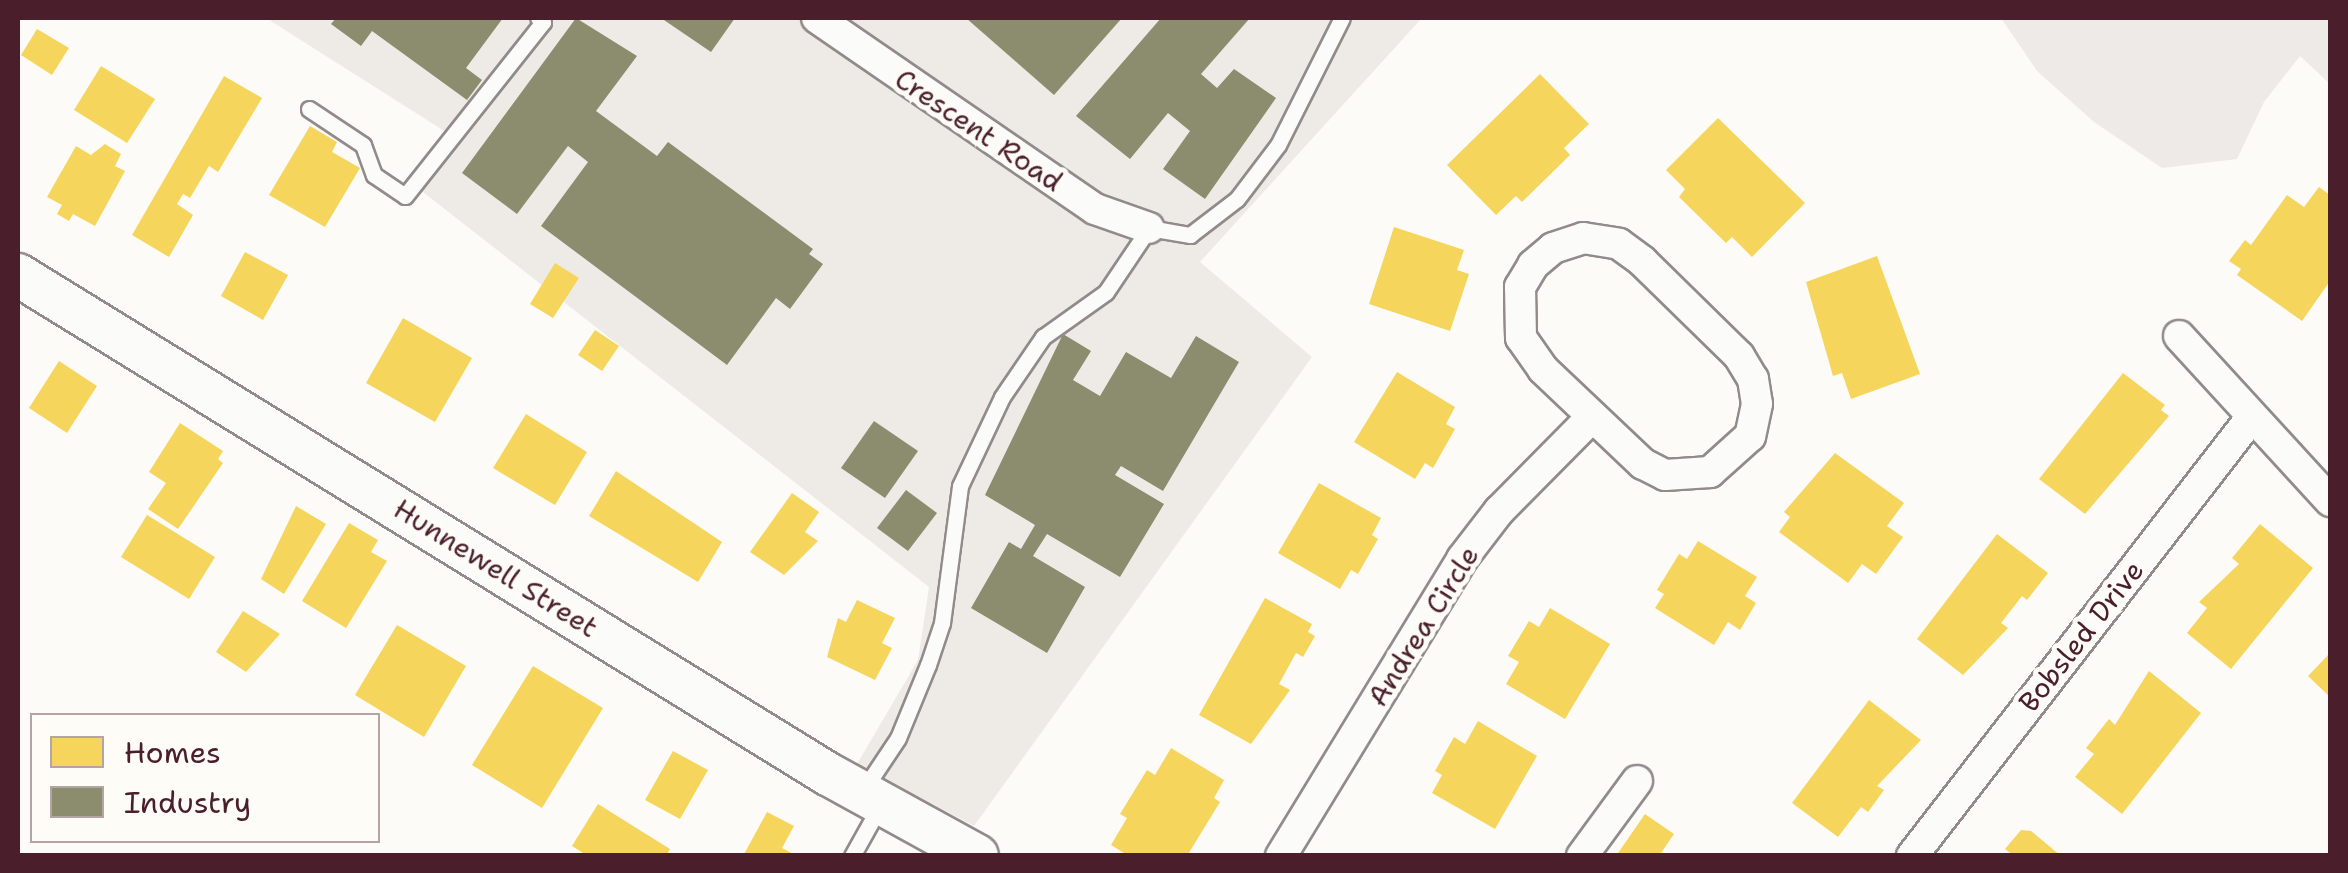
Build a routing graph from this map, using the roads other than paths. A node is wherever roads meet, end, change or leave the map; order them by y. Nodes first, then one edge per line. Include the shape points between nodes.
1 (538, 18) edge
2 (816, 18) edge
3 (1342, 18) edge
4 (309, 109) dead end
5 (1149, 228) junction
6 (18, 276) edge
7 (2179, 336) dead end
8 (1592, 417) junction
9 (2251, 418) junction
10 (2330, 502) edge
11 (1637, 782) dead end
12 (872, 798) junction
13 (852, 856) edge
14 (977, 856) edge
15 (1281, 856) edge
16 (1582, 856) edge
17 (1912, 856) edge

1 - 4 lane via 544,22 406,196 374,174 362,145
2 - 5 street, Crescent Road via 1095,209
3 - 5 lane via 1278,145 1237,199 1190,234
5 - 12 lane via 1106,292 1043,338 1002,397 960,486 942,624
6 - 12 main road, Hunnewell Street
7 - 9 street
8 - 8 street via 1643,464 1688,476 1736,455 1750,436 1757,404 1740,356 1642,260 1619,244 1584,238 1552,248 1532,266 1516,314 1531,356
8 - 15 street, Andrea Circle via 1498,511 1462,560
9 - 10 street
9 - 17 street, Bobsled Drive
11 - 16 street
12 - 13 lane
12 - 14 main road, Hunnewell Street

